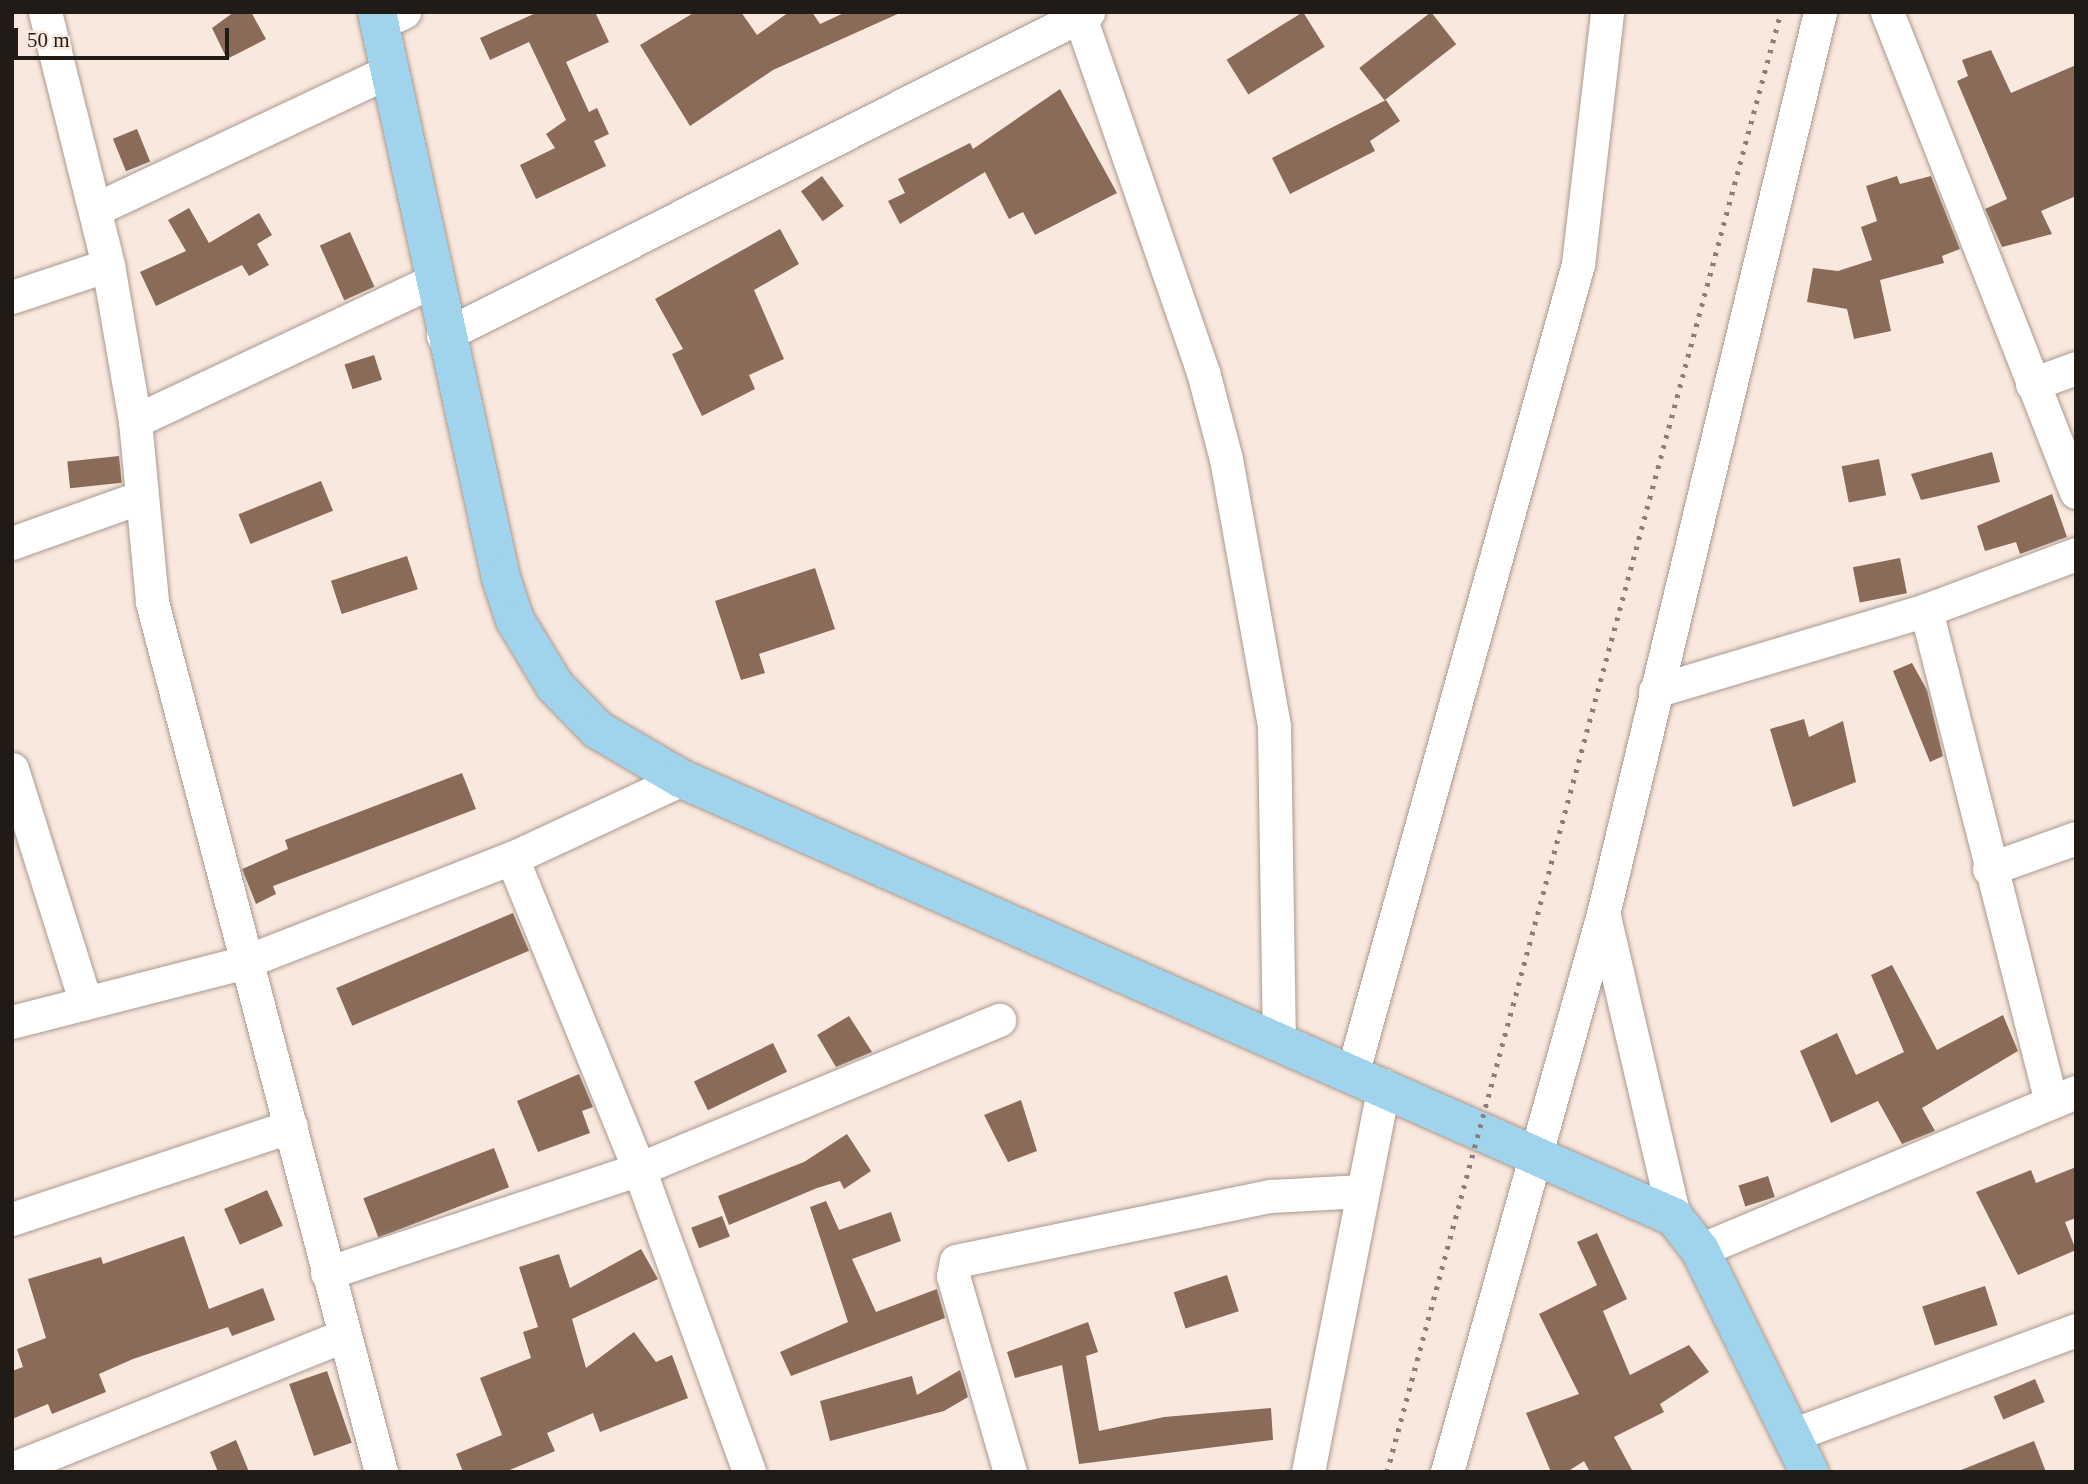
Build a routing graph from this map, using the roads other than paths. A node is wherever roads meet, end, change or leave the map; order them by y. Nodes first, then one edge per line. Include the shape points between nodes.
1 (45, 12) edge
2 (1607, 12) edge
3 (1820, 12) edge
4 (1890, 13) edge
5 (1084, 14) edge
6 (387, 16) edge
7 (1041, 22) edge
8 (389, 71) junction
9 (96, 209) junction
10 (108, 265) junction
11 (431, 282) junction
12 (12, 297) edge
13 (443, 336) junction
14 (2076, 368) edge
15 (2032, 384) junction
16 (135, 421) junction
17 (2076, 492) edge
18 (142, 497) junction
19 (12, 543) edge
20 (2076, 554) edge
21 (1926, 610) junction
22 (1655, 691) junction
23 (12, 769) edge
24 (682, 779) junction
25 (2076, 838) edge
26 (512, 858) junction
27 (1989, 869) junction
28 (1603, 914) junction
29 (242, 963) junction
30 (86, 1003) junction
31 (999, 1020) dead end
32 (12, 1022) edge
33 (1279, 1038) junction
34 (1369, 1078) junction
35 (2064, 1097) edge
36 (291, 1126) junction
37 (1534, 1150) junction
38 (639, 1169) junction
39 (1362, 1191) junction
40 (1674, 1217) junction
41 (12, 1219) edge
42 (1700, 1250) junction
43 (327, 1273) junction
44 (2076, 1331) edge
45 (341, 1336) junction
46 (1792, 1435) junction
47 (12, 1468) edge
48 (381, 1472) edge
49 (749, 1472) edge
50 (1010, 1472) edge
51 (1308, 1472) edge
52 (1447, 1472) edge
53 (1809, 1472) edge

1 - 9 street
2 - 34 street via 1578,264
3 - 22 street
4 - 15 street
5 - 7 street
5 - 33 street via 1203,372 1226,459 1274,727
6 - 8 main road
7 - 13 street
8 - 9 street
8 - 11 main road
9 - 10 street
10 - 12 street
10 - 16 street
11 - 13 main road
11 - 16 street
13 - 24 main road via 501,579 533,655 598,730
14 - 15 street
15 - 17 street
16 - 18 street
18 - 19 street
18 - 29 street via 152,602
20 - 21 street
21 - 22 street
21 - 27 street
22 - 28 street
23 - 30 street
24 - 26 street
24 - 33 main road
25 - 27 street
26 - 29 street
26 - 38 street
27 - 35 street
28 - 37 street
28 - 40 street
29 - 30 street
29 - 36 street
30 - 32 street
31 - 38 street
33 - 34 main road
34 - 37 main road
34 - 39 street
35 - 42 street
36 - 41 street
36 - 43 street
37 - 40 main road
37 - 52 street
38 - 43 street
38 - 49 street
39 - 50 street via 1271,1196 956,1261 953,1276
39 - 51 street
40 - 42 main road
42 - 46 main road
43 - 45 street
44 - 46 street
45 - 47 street
45 - 48 street
46 - 53 main road

